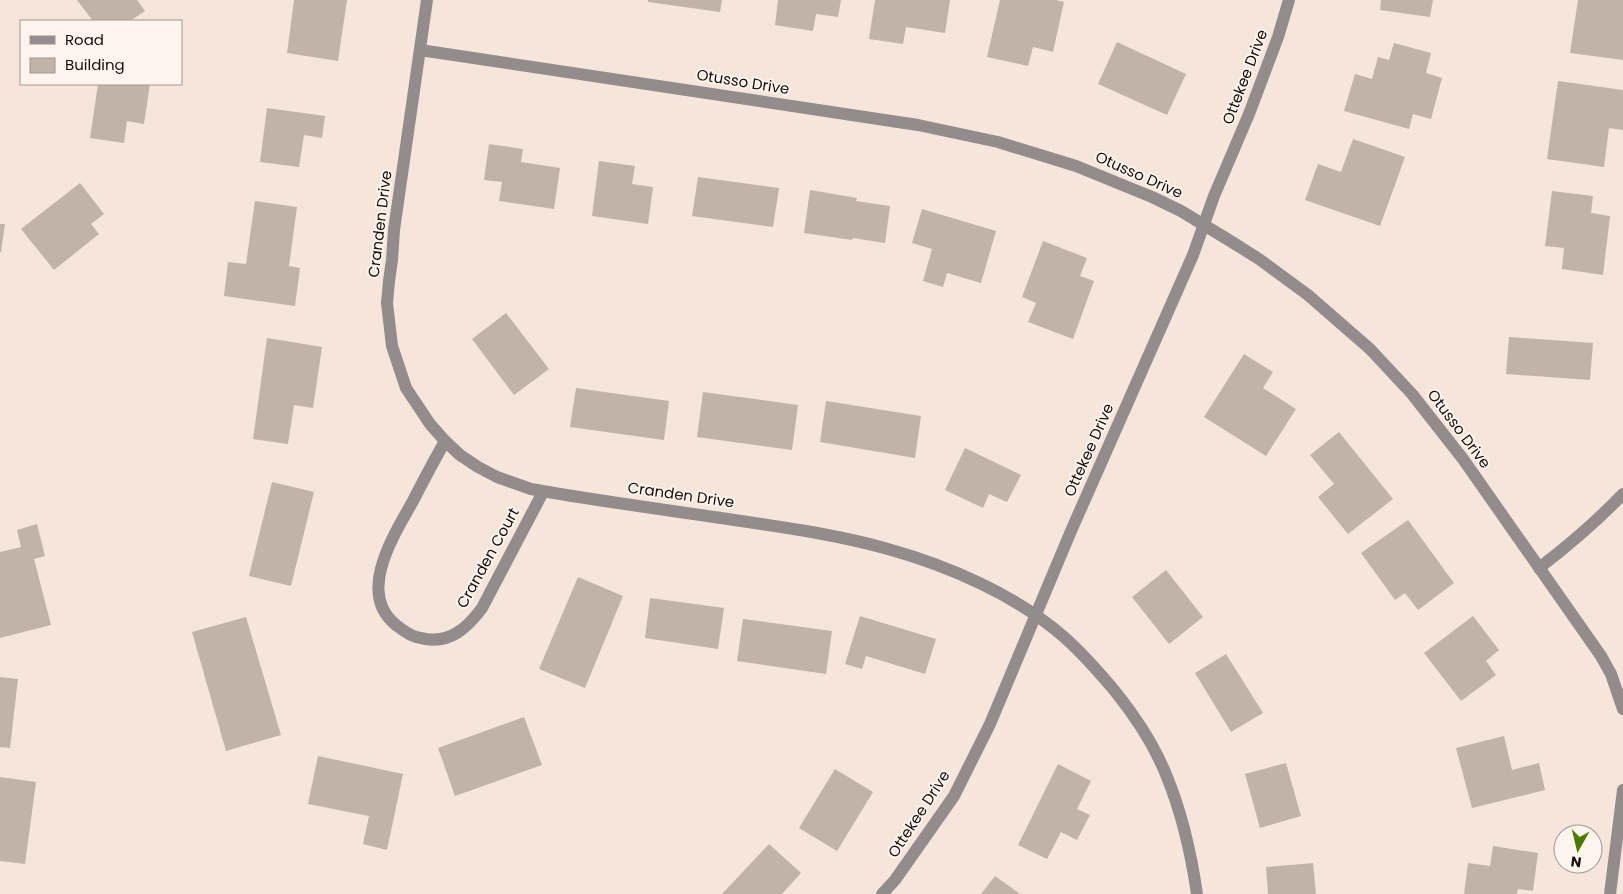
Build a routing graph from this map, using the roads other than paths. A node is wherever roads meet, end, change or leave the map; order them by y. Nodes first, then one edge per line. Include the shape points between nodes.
1 (427, 0) edge
2 (1289, 0) edge
3 (420, 50) junction
4 (1204, 224) junction
5 (445, 441) junction
6 (542, 492) junction
7 (1623, 494) edge
8 (1539, 568) junction
9 (1035, 615) junction
10 (1623, 708) edge
11 (1623, 790) edge
12 (882, 894) edge
13 (1197, 894) edge
14 (1610, 894) edge

1 - 3 street, Cranden Drive
2 - 4 street, Ottekee Drive via 1278,37
3 - 4 street, Otusso Drive via 918,125 998,142 1076,166 1152,197
3 - 5 street, Cranden Drive via 394,230 388,296 389,325 392,346 406,388
4 - 8 street, Otusso Drive via 1259,258 1370,349 1412,394 1463,459
4 - 9 street, Ottekee Drive
5 - 6 street, Cranden Drive via 460,455 498,478
5 - 6 street, Cranden Court via 391,540 379,580 380,600 388,618 412,637 435,641 454,636 470,625
6 - 9 street, Cranden Drive via 808,531 886,548 979,582
7 - 8 street
8 - 10 street, Otusso Drive via 1601,656
9 - 12 street, Ottekee Drive via 990,724 954,796
9 - 13 street, Cranden Drive via 1091,662 1128,707 1150,741 1180,812
11 - 14 street

